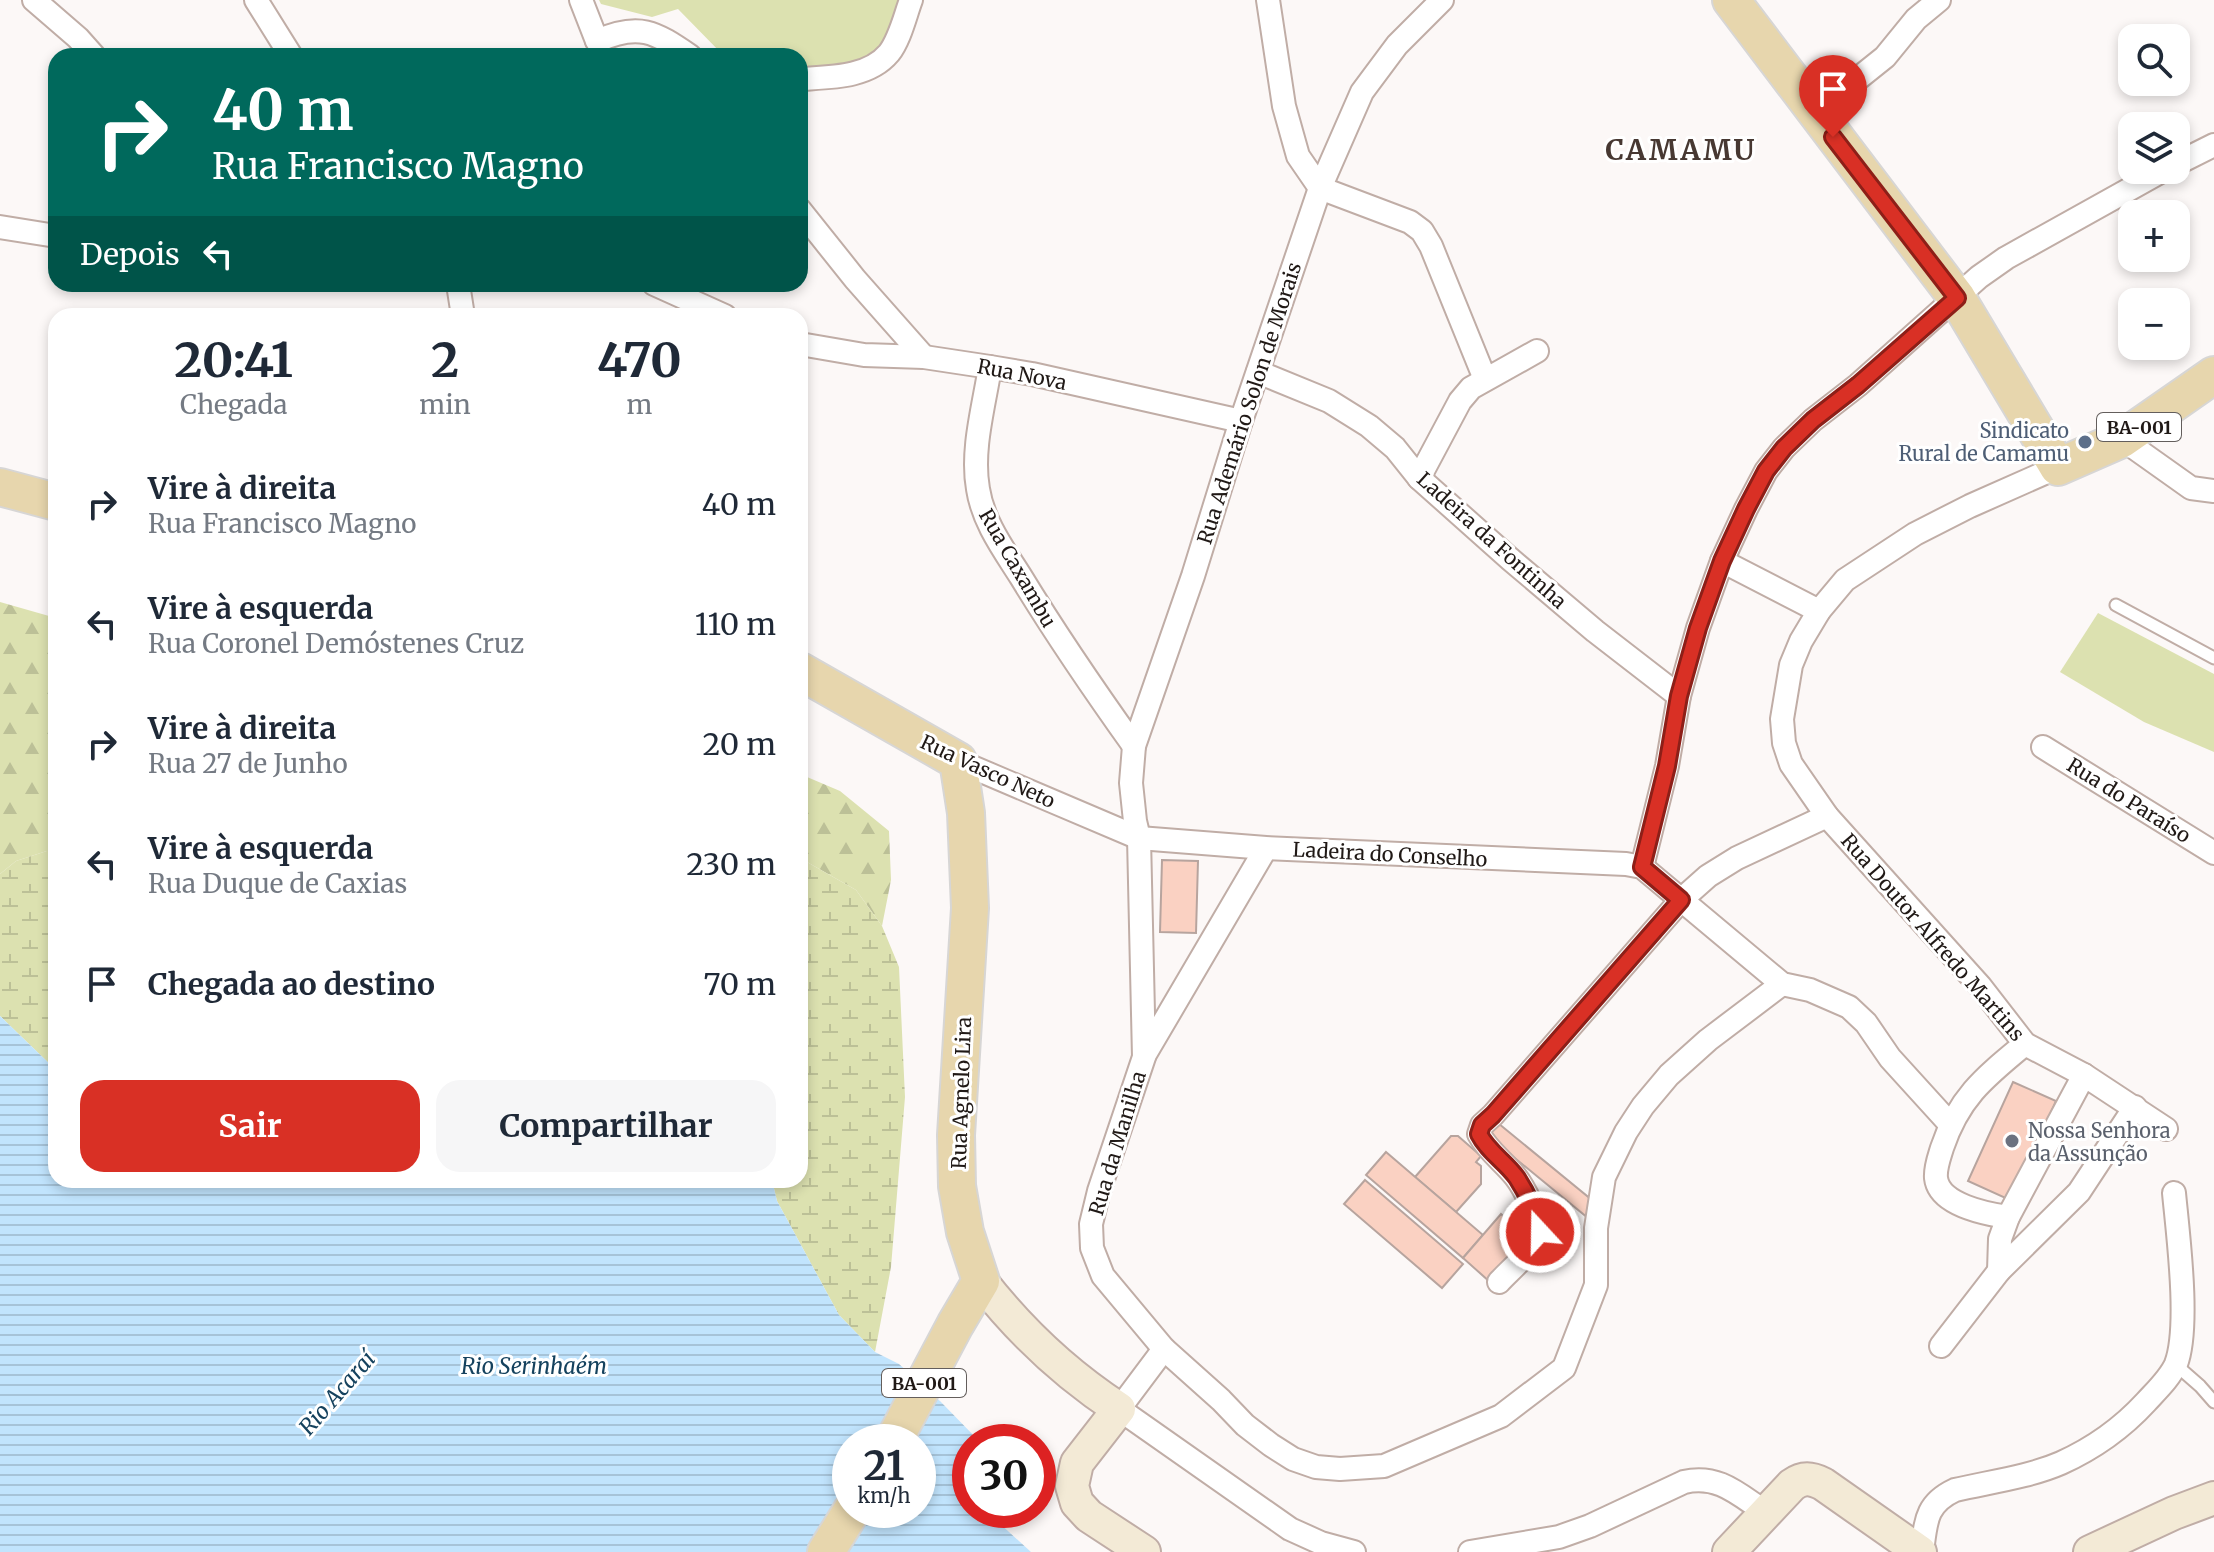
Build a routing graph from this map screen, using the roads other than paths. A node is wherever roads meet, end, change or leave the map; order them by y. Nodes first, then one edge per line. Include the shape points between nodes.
1 (34, 0) edge
2 (256, 0) edge
3 (581, 0) edge
4 (911, 0) edge
5 (1268, 0) edge
6 (1442, 0) edge
7 (1731, 0) edge
8 (1939, 0) edge
9 (87, 48) edge
10 (286, 48) edge
11 (595, 48) edge
12 (678, 48) edge
13 (808, 78) edge
14 (1815, 113) junction
15 (2214, 145) edge
16 (2190, 157) edge
17 (2139, 184) edge
18 (1320, 188) junction
19 (808, 220) edge
20 (0, 227) edge
21 (48, 235) edge
22 (672, 292) edge
23 (1957, 298) junction
24 (707, 308) edge
25 (808, 345) edge
26 (1537, 351) dead end
27 (924, 357) junction
28 (990, 367) junction
29 (1258, 372) junction
30 (2214, 375) edge
31 (1485, 379) junction
32 (1241, 421) junction
33 (2122, 439) junction
34 (2058, 467) junction
35 (1419, 478) junction
36 (0, 487) edge
37 (2214, 491) edge
38 (48, 500) edge
39 (1722, 561) junction
40 (2116, 605) dead end
41 (1819, 611) junction
42 (2214, 658) edge
43 (808, 676) edge
44 (1679, 696) junction
45 (1134, 746) junction
46 (2043, 747) dead end
47 (958, 761) junction
48 (1827, 816) junction
49 (1139, 838) junction
50 (1266, 848) junction
51 (2214, 853) edge
52 (1642, 867) junction
53 (1681, 900) junction
54 (1782, 984) junction
55 (2025, 1044) junction
56 (1144, 1057) junction
57 (2084, 1075) junction
58 (2135, 1107) junction
59 (1950, 1124) junction
60 (2166, 1129) dead end
61 (2174, 1193) dead end
62 (2008, 1217) junction
63 (1999, 1271) junction
64 (981, 1281) junction
65 (1499, 1282) dead end
66 (1941, 1346) dead end
67 (1164, 1349) junction
68 (2176, 1365) junction
69 (2214, 1402) edge
70 (1119, 1409) junction
71 (903, 1424) edge
72 (2210, 1502) edge
73 (1765, 1512) junction
74 (841, 1528) edge
75 (826, 1552) edge
76 (1144, 1552) edge
77 (1354, 1552) edge
78 (1470, 1552) edge
79 (1729, 1552) edge
80 (1921, 1552) edge
81 (2090, 1552) edge

1 - 9 street
2 - 10 street
3 - 11 street
4 - 13 street via 890,52 874,65 851,75
5 - 18 street via 1284,106 1298,156
6 - 18 street, Rua Ademário Solon de Morais via 1397,45 1362,92
7 - 14 main road
8 - 14 street via 1885,57
11 - 12 street via 612,34 632,30 655,33
14 - 23 main road
15 - 16 street
17 - 23 street via 2006,258
18 - 29 street, Rua Ademário Solon de Morais
18 - 31 street via 1422,231
19 - 27 street
20 - 21 street
22 - 24 street
23 - 34 main road
23 - 39 street via 1784,448 1766,471
25 - 27 street, Rua Nova
26 - 31 street
27 - 28 street, Rua Nova
28 - 32 street, Rua Nova
28 - 45 street, Rua Caxambu via 977,453 982,509 1064,648
29 - 32 street, Rua Ademário Solon de Morais
29 - 35 street, Ladeira da Fontinha via 1329,401 1369,426
30 - 33 main road, BA-001
31 - 35 street via 1460,401
32 - 45 street, Rua Ademário Solon de Morais
33 - 34 main road, BA-001
33 - 37 street via 2191,488
34 - 41 street, Rua Doutor Alfredo Martins via 1915,534 1845,580
35 - 44 street, Ladeira da Fontinha via 1583,621
36 - 38 main road
39 - 41 street
39 - 44 street
40 - 42 lane
41 - 48 street, Rua Doutor Alfredo Martins via 1791,665 1782,719 1791,764
43 - 47 main road, Rua Vasco Neto
44 - 52 street
45 - 49 street, Rua Ademário Solon de Morais via 1131,783
46 - 51 street, Rua do Paraíso
47 - 49 street, Rua Vasco Neto
47 - 64 main road, Rua Agnelo Lira via 970,908 957,1186
48 - 53 street via 1737,858
48 - 55 street, Rua Doutor Alfredo Martins via 1980,986
49 - 50 street, Ladeira do Conselho
49 - 56 street, Rua da Manilha
50 - 52 street, Ladeira do Conselho
50 - 56 street, Rua da Manilha
52 - 53 street
53 - 54 street
53 - 65 street via 1482,1125 1484,1144 1517,1178 1540,1232
54 - 59 street via 1849,1007
54 - 67 street, Rua da Manilha via 1669,1075 1626,1132 1604,1177 1596,1228 1596,1285 1564,1368 1501,1416 1384,1466 1316,1467 1293,1459 1245,1425
55 - 57 street, Rua Doutor Alfredo Martins
55 - 59 street via 1985,1076
56 - 67 street, Rua da Manilha via 1099,1191 1092,1248 1103,1276
57 - 58 street, Rua Doutor Alfredo Martins
57 - 62 street
58 - 60 street, Rua Doutor Alfredo Martins
58 - 63 street via 2079,1192
59 - 62 street via 1937,1164 1936,1181 1943,1193 1983,1213
61 - 68 street via 2182,1309
62 - 63 street via 2000,1239
63 - 66 street
64 - 70 street, Rua Agnelo Lira via 1006,1313
64 - 71 main road, BA-001
67 - 70 street
68 - 69 lane
68 - 80 street via 2137,1412 2089,1448 2060,1463 1939,1497 1926,1516
70 - 76 street via 1077,1463 1072,1486 1077,1503 1089,1516
70 - 77 street via 1290,1529
72 - 81 street
73 - 78 street via 1732,1489 1699,1479 1559,1537
73 - 79 street
73 - 80 street via 1798,1480 1814,1479
74 - 75 main road

